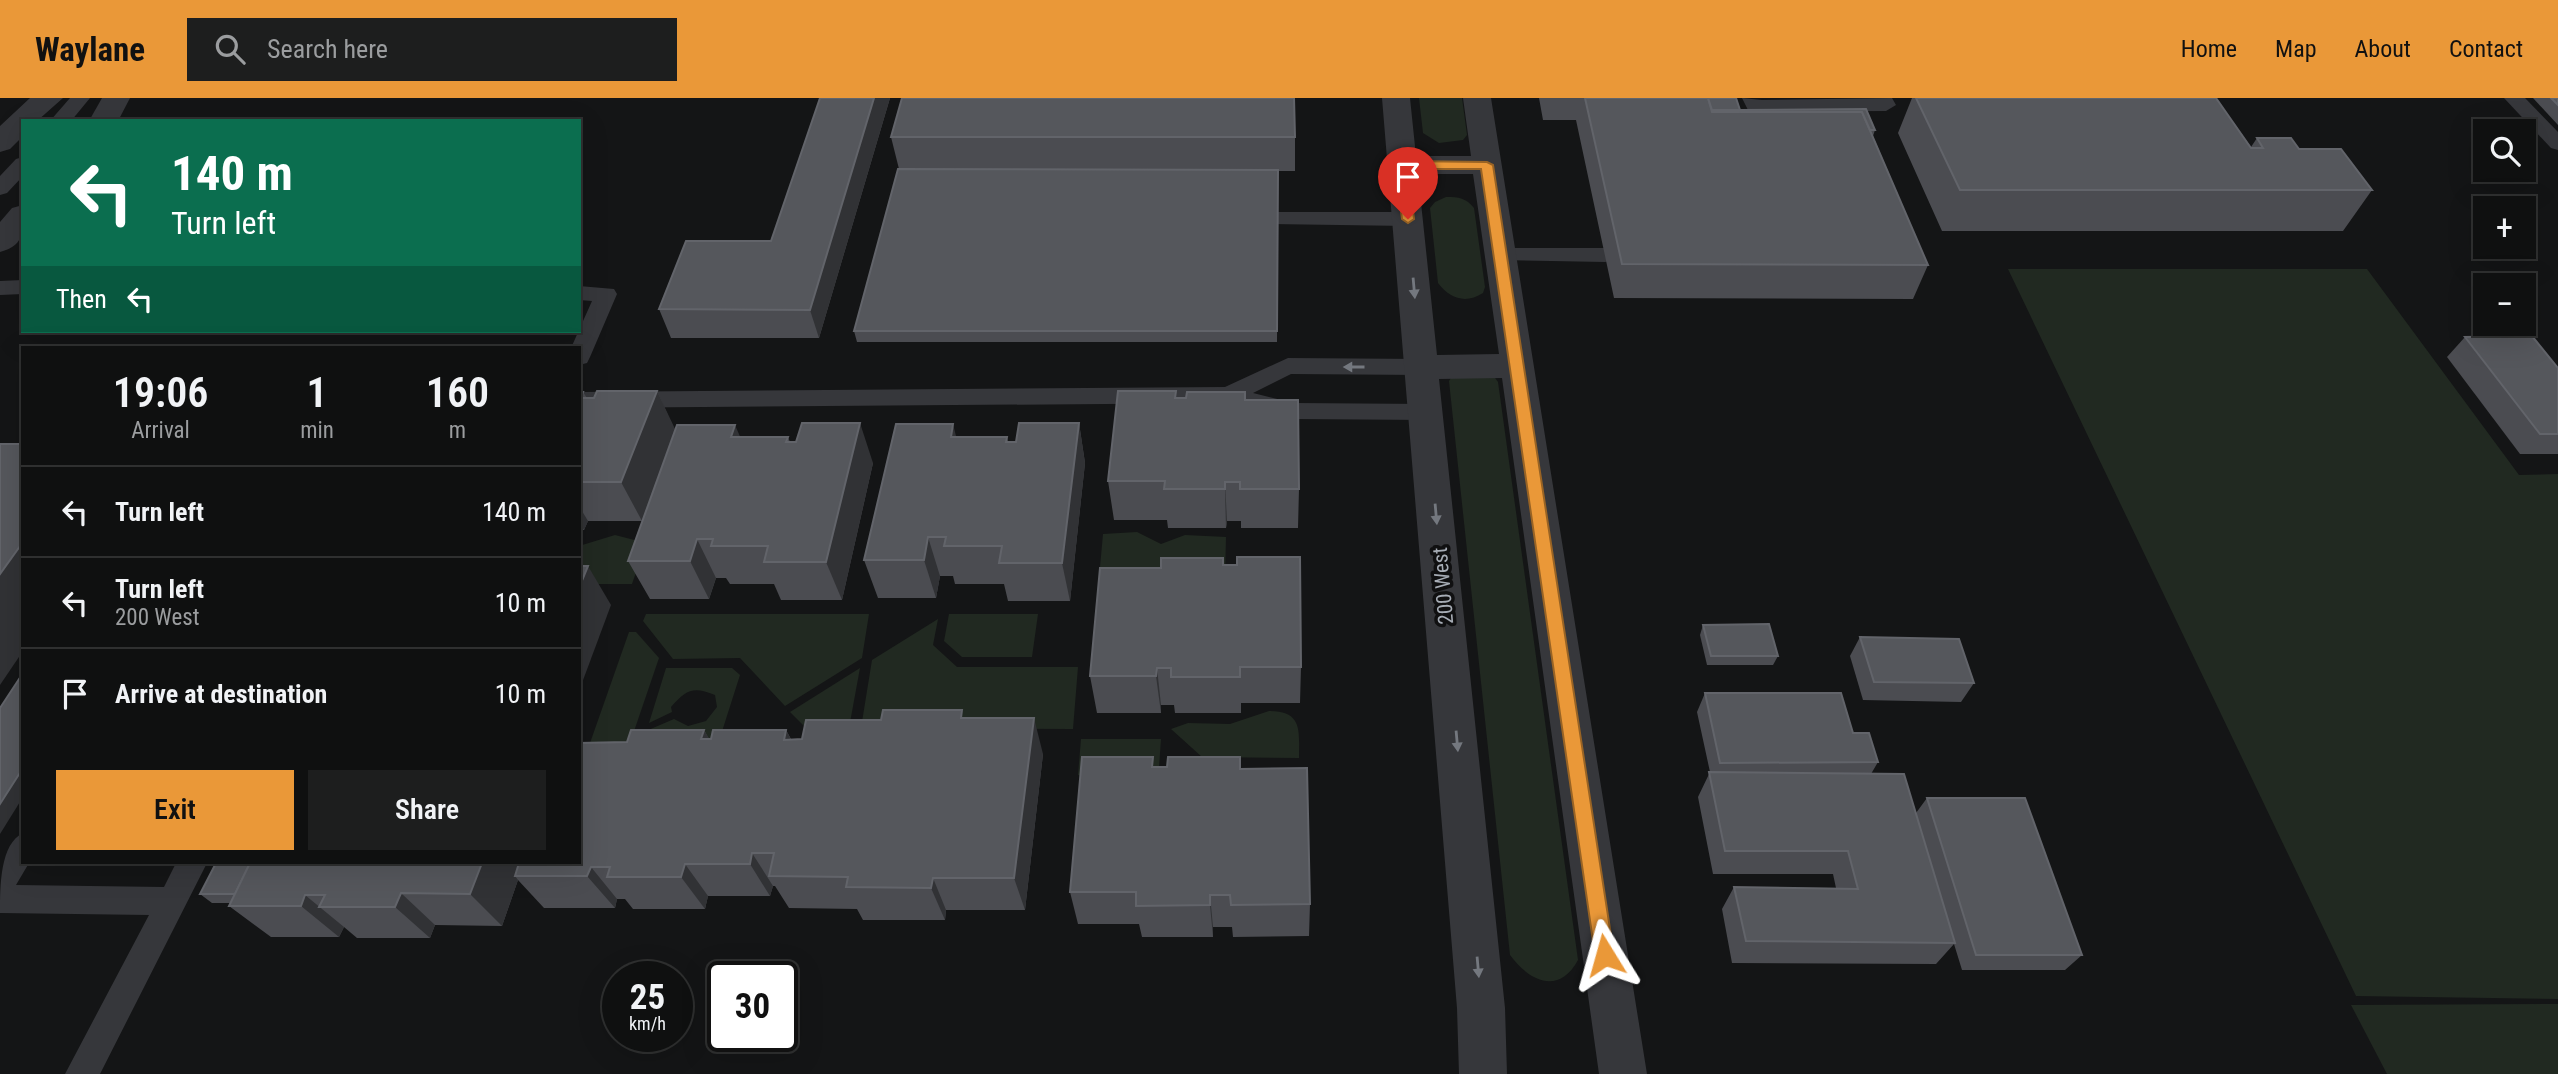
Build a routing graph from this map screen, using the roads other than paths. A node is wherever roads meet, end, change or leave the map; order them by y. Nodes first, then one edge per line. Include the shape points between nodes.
1 (49, 98) edge
2 (80, 98) edge
3 (116, 98) edge
4 (1396, 98) edge
5 (1477, 98) edge
6 (1752, 98) edge
7 (1882, 98) edge
8 (2514, 98) edge
9 (22, 119) edge
10 (62, 119) edge
11 (104, 119) edge
12 (21, 121) edge
13 (0, 143) edge
14 (2558, 144) edge
15 (21, 165) edge
16 (1401, 165) junction
17 (1487, 165) junction
18 (0, 189) edge
19 (21, 217) edge
20 (1278, 219) edge
21 (1408, 219) junction
22 (0, 242) edge
23 (1501, 255) junction
24 (1605, 255) dead end
25 (21, 287) edge
26 (0, 288) edge
27 (581, 293) edge
28 (581, 352) edge
29 (1518, 366) junction
30 (1422, 367) junction
31 (1228, 395) junction
32 (581, 400) edge
33 (1427, 412) junction
34 (21, 849) edge
35 (191, 864) edge
36 (0, 883) edge
37 (0, 899) edge
38 (172, 901) junction
39 (82, 1074) edge
40 (1483, 1074) edge
41 (1623, 1074) edge

1 - 9 street
2 - 10 lane
3 - 11 street
4 - 16 street, 200 West
5 - 17 street
6 - 7 lane via 1755,106 1886,105
8 - 14 lane
12 - 13 street
15 - 18 lane
16 - 17 street
16 - 21 street, 200 West
17 - 23 street
19 - 22 street
20 - 21 lane
21 -> 30 street, 200 West
23 - 24 lane
23 - 29 street
25 - 26 lane
27 - 28 lane via 607,294
29 - 30 street
29 - 41 street
30 -> 31 lane via 1288,366
30 - 33 street, 200 West
31 - 32 lane
31 - 33 lane via 1294,411
33 -> 40 street, 200 West via 1481,1008
34 - 36 lane
35 - 38 lane
37 - 38 lane
38 - 39 lane

